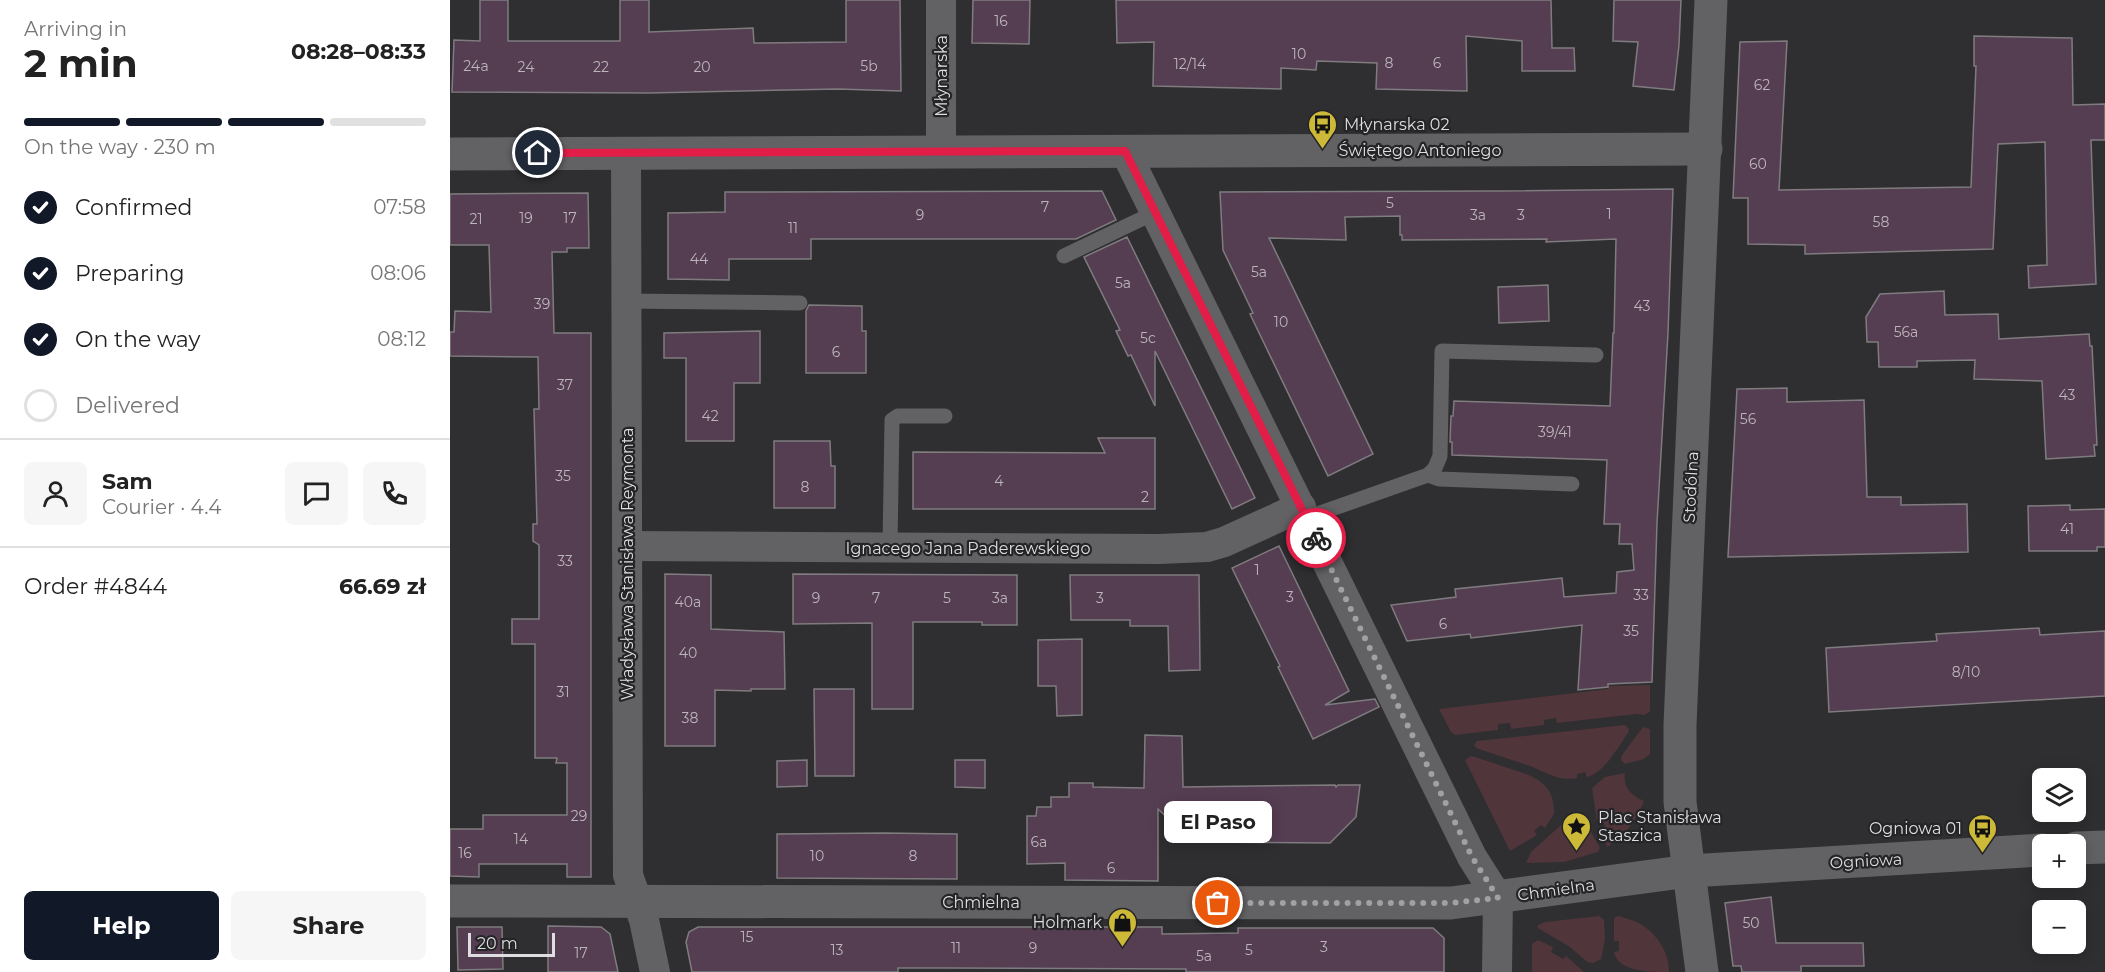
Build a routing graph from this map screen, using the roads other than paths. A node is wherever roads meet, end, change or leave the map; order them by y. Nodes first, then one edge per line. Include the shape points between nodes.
1 (941, 0) edge
2 (1711, 0) edge
3 (1706, 149) junction
4 (941, 151) junction
5 (1125, 151) junction
6 (626, 152) junction
7 (450, 154) edge
8 (1156, 212) junction
9 (1064, 256) dead end
10 (626, 301) junction
11 (800, 303) dead end
12 (1596, 355) dead end
13 (945, 416) dead end
14 (1428, 474) junction
15 (1572, 484) dead end
16 (1304, 513) junction
17 (627, 546) junction
18 (890, 547) junction
19 (2105, 847) edge
20 (2086, 848) edge
21 (2032, 851) edge
22 (1689, 871) junction
23 (1498, 898) junction
24 (450, 901) edge
25 (637, 902) junction
26 (655, 972) edge
27 (1497, 972) edge
28 (1702, 972) edge

1 - 4 street, Młynarska
2 - 3 street, Stodólna
3 - 5 street, Świętego Antoniego
3 - 22 street, Stodólna via 1680,725 1680,802
4 - 5 street, Świętego Antoniego
4 - 6 street, Świętego Antoniego
5 - 8 street
6 - 7 street, Świętego Antoniego
6 - 10 street, Władysława Stanisława Reymonta
8 - 9 lane
8 - 16 street
10 - 11 lane
10 - 17 street, Władysława Stanisława Reymonta
12 - 14 lane via 1442,351 1440,456
13 - 18 lane via 898,416 892,420
14 - 15 lane via 1439,479
14 - 16 lane
16 - 18 street, Ignacego Jana Paderewskiego via 1207,547
16 - 23 street via 1472,857
17 - 18 street, Ignacego Jana Paderewskiego
17 - 25 street, Władysława Stanisława Reymonta via 628,875
19 - 20 street
21 - 22 street, Ogniowa
22 - 23 street, Chmielna
22 - 28 street, Stodólna
23 - 25 street, Chmielna via 1451,903
23 - 27 street
24 - 25 street, Chmielna
25 - 26 street, Władysława Stanisława Reymonta

